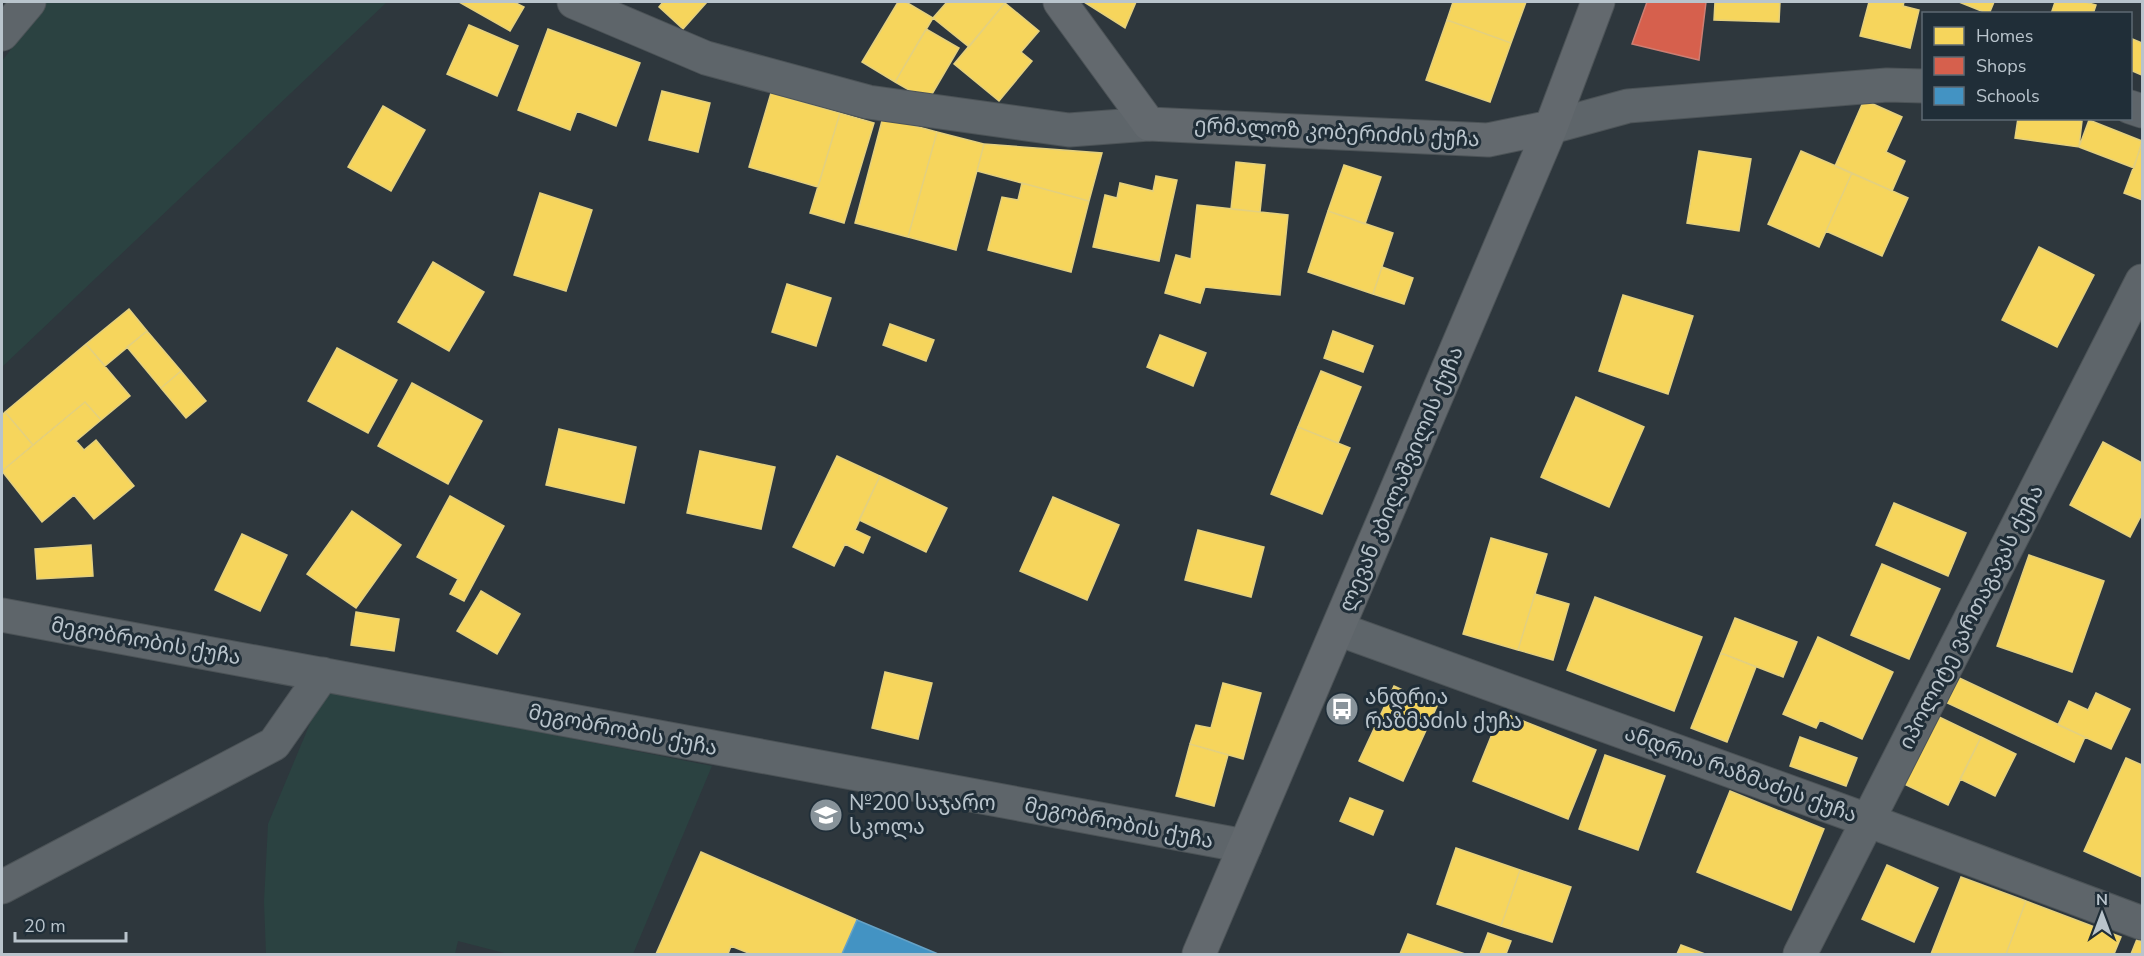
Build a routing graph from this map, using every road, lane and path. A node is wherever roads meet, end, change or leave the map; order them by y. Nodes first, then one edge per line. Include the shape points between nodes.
1 (30, 2) edge
2 (574, 2) edge
3 (1060, 2) edge
4 (1598, 2) edge
5 (2, 33) edge
6 (1922, 86) edge
7 (1149, 123) junction
8 (1551, 127) junction
9 (2142, 281) edge
10 (2, 615) edge
11 (1338, 629) junction
12 (322, 674) junction
13 (1867, 820) junction
14 (1245, 846) junction
15 (2, 887) edge
16 (2142, 923) edge
17 (1199, 954) edge
18 (1800, 954) edge

1 - 5 street
2 - 7 street via 706,58 868,102 1069,130
3 - 7 main road
4 - 8 main road, ლევან კბილაშვილის ქუჩა
6 - 8 street, ერმალოზ კობერიძის ქუჩა via 1887,85 1628,106
7 - 8 main road, ერმალოზ კობერიძის ქუჩა via 1488,140
8 - 11 main road, ლევან კბილაშვილის ქუჩა
9 - 13 street, იპოლიტე ვართაგავას ქუჩა
10 - 12 street, მეგობრობის ქუჩა
11 - 13 street, ანდრია რაზმაძეს ქუჩა
11 - 14 main road, ლევან კბილაშვილის ქუჩა
12 - 14 street, მეგობრობის ქუჩა
12 - 15 street via 274,744
13 - 16 street, ანდრია რაზმაძეს ქუჩა
13 - 18 street, იპოლიტე ვართაგავას ქუჩა
14 - 17 main road, ლევან კბილაშვილის ქუჩა

